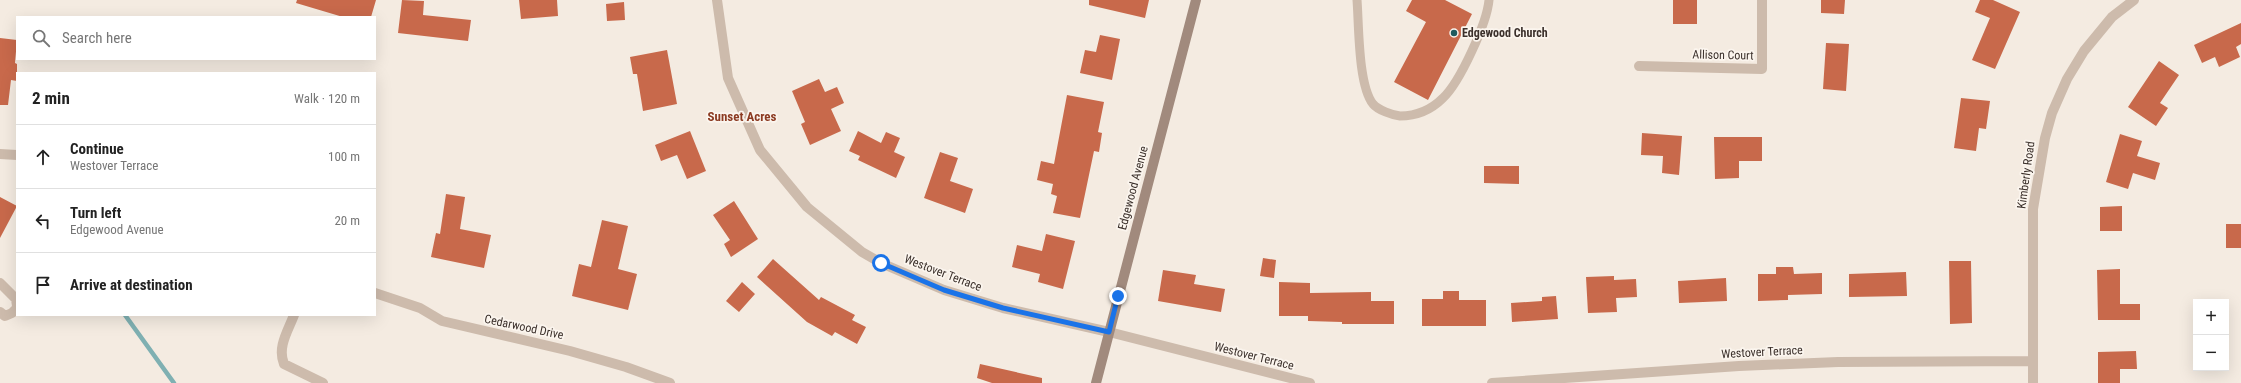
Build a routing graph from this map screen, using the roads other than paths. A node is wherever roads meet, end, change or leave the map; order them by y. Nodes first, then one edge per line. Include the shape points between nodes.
1 (717, 0) edge
2 (1196, 0) edge
3 (1357, 0) edge
4 (1489, 0) edge
5 (1762, 0) edge
6 (2134, 0) edge
7 (1639, 66) dead end
8 (0, 154) edge
9 (16, 155) edge
10 (0, 283) edge
11 (376, 293) edge
12 (16, 299) edge
13 (16, 308) edge
14 (0, 312) edge
15 (294, 316) edge
16 (1109, 332) junction
17 (2033, 360) junction
18 (323, 383) edge
19 (670, 383) edge
20 (1096, 383) edge
21 (1310, 383) edge
22 (1492, 383) edge
23 (2033, 383) edge

1 - 16 street, Westover Terrace via 728,78 760,150 807,207 862,252 944,290 1003,308
2 - 16 street, Edgewood Avenue
3 - 4 lane via 1364,86 1374,104 1394,116 1414,116 1444,97 1467,61 1482,28
5 - 7 street, Allison Court via 1762,69
6 - 17 street, Kimberly Road via 2112,17 2084,51 2067,79 2044,138 2033,208
8 - 9 street
10 - 12 street
11 - 19 street, Cedarwood Drive via 420,308 442,321 570,351
13 - 14 street via 5,316
15 - 18 street via 283,341 281,356 284,364
16 - 20 street, Edgewood Avenue
16 - 21 street, Westover Terrace
17 - 22 street, Westover Terrace via 1740,366
17 - 23 street, Kimberly Road

